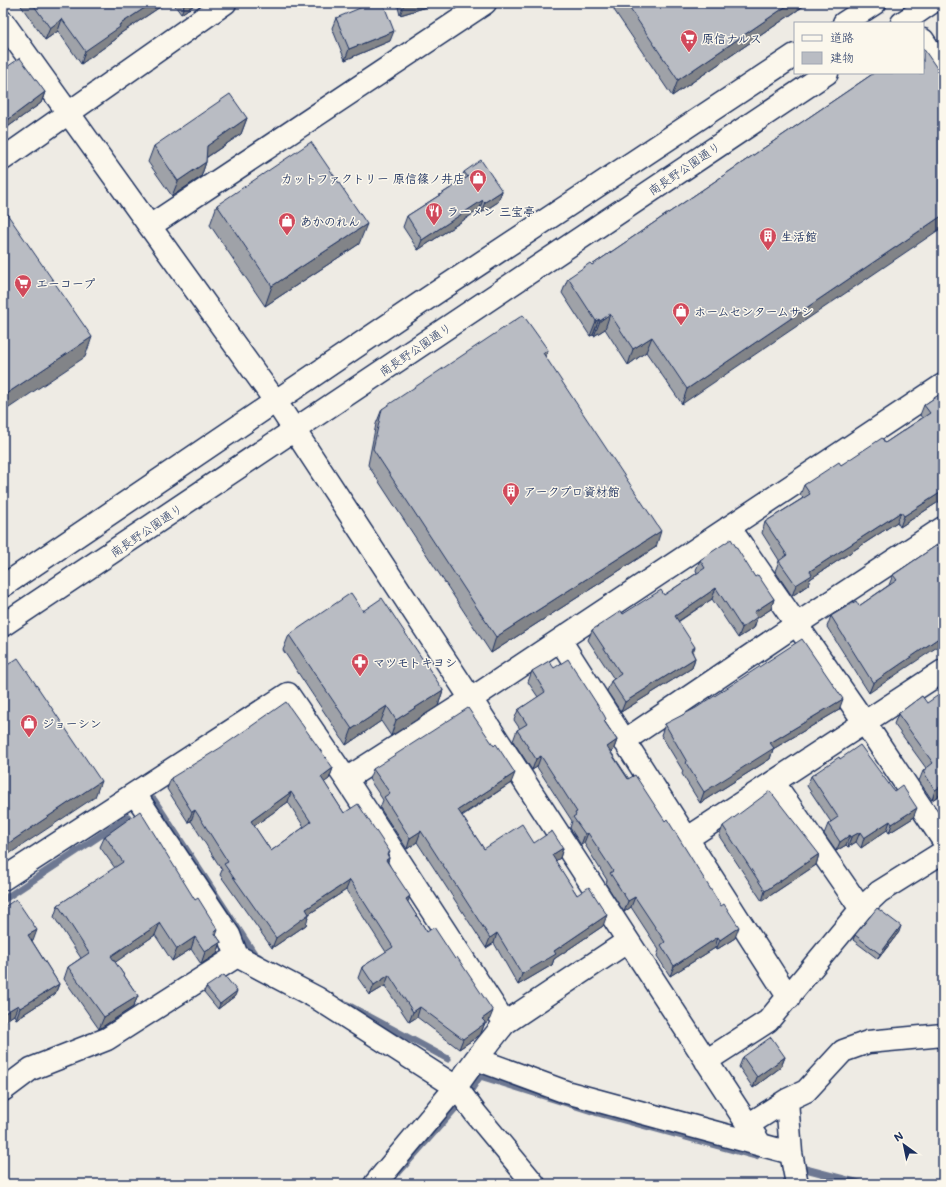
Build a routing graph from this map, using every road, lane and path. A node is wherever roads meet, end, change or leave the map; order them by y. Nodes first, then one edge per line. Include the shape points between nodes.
1 (225, 3) edge
2 (485, 3) edge
3 (875, 3) edge
4 (932, 3) edge
5 (908, 21) edge
6 (3, 22) edge
7 (846, 22) edge
8 (924, 42) edge
9 (794, 56) edge
10 (943, 71) edge
11 (825, 74) edge
12 (69, 112) junction
13 (3, 159) edge
14 (150, 226) junction
15 (943, 385) edge
16 (276, 402) junction
17 (294, 431) junction
18 (729, 527) junction
19 (943, 528) edge
20 (3, 586) edge
21 (796, 624) junction
22 (3, 625) edge
23 (560, 640) junction
24 (943, 671) edge
25 (471, 699) junction
26 (865, 723) junction
27 (624, 741) junction
28 (346, 779) junction
29 (774, 782) junction
30 (136, 794) junction
31 (688, 838) junction
32 (943, 840) edge
33 (943, 852) edge
34 (3, 879) edge
35 (861, 910) junction
36 (628, 941) junction
37 (237, 956) junction
38 (789, 998) junction
39 (505, 1023) junction
40 (943, 1035) edge
41 (476, 1059) junction
42 (706, 1061) junction
43 (456, 1086) junction
44 (3, 1090) edge
45 (787, 1100) junction
46 (748, 1125) junction
47 (761, 1145) junction
48 (791, 1153) junction
49 (800, 1182) edge
50 (375, 1184) edge
51 (534, 1184) edge

1 - 12 street
2 - 14 street
3 - 7 street
4 - 5 street
6 - 12 street
8 - 10 street
9 - 16 street
11 - 17 street, 南長野公園通り
12 - 13 street
12 - 14 street
14 - 16 street
15 - 18 street
16 - 17 street
16 - 20 street
17 - 22 street, 南長野公園通り
17 - 25 street
18 - 21 street
18 - 23 street
19 - 21 street
21 - 26 street
21 - 27 street
23 - 25 street
23 - 27 street
24 - 26 street
25 - 28 street
25 - 36 street
26 - 29 street
26 - 32 street
27 - 31 street
28 - 30 street via 288,694
28 - 39 street
29 - 31 street
29 - 35 street
30 - 34 street
30 - 37 street via 229,935
31 - 38 street
33 - 35 street via 879,892
35 - 38 street
36 - 39 street
36 - 42 street
37 - 43 street via 317,998
37 - 44 street via 107,1040 31,1069
38 - 42 street via 768,1021
39 - 41 street
40 - 45 street via 868,1042 843,1051 806,1091
41 - 43 street
41 - 47 street via 566,1092
42 - 46 street
43 - 50 street
43 - 51 street
45 - 46 street
45 - 48 street
46 - 47 street
47 - 48 street
48 - 49 street

